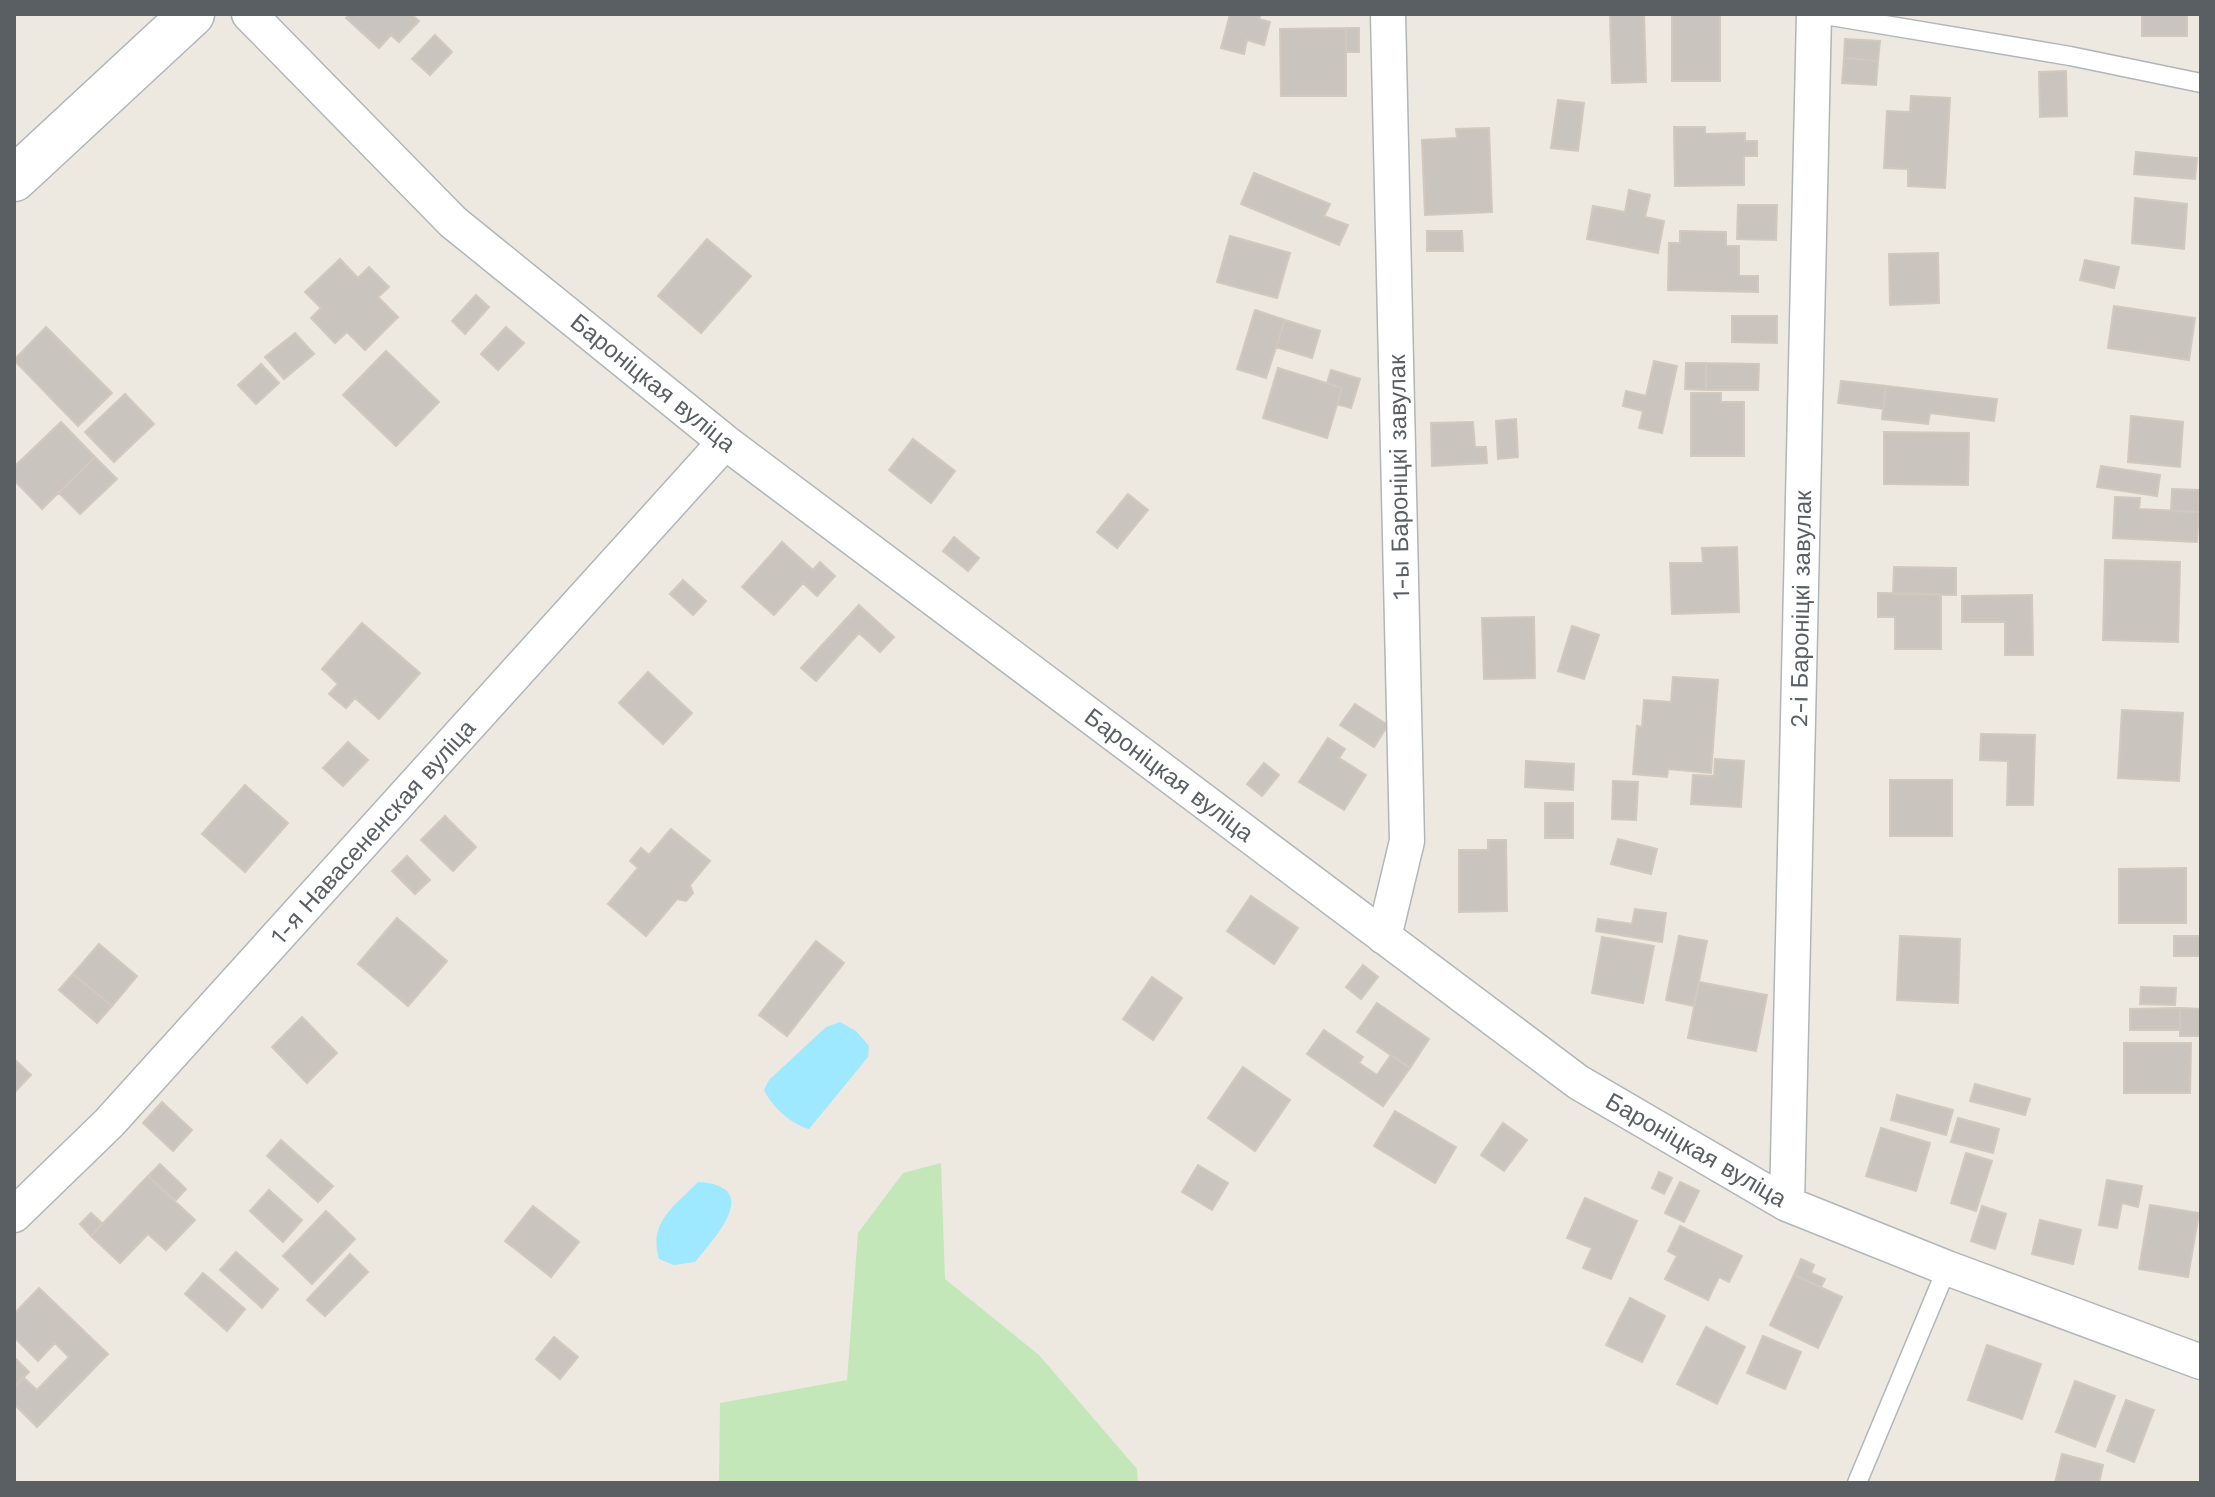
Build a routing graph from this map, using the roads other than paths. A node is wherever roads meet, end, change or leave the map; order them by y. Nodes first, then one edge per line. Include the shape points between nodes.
1 (192, 14) edge
2 (249, 14) edge
3 (1388, 14) edge
4 (1816, 14) edge
5 (2201, 83) edge
6 (14, 179) edge
7 (725, 442) junction
8 (1384, 937) junction
9 (1787, 1204) junction
10 (14, 1215) edge
11 (1947, 1268) junction
12 (2201, 1362) edge
13 (1857, 1483) edge

1 - 6 main road
2 - 7 street, Бароніцкая вуліца via 453,222
3 - 8 street, 1-ы Бароніцкі завулак via 1407,841
4 - 5 lane
4 - 9 street, 2-і Бароніцкі завулак
7 - 8 street, Бароніцкая вуліца
7 - 10 street, 1-я Навасененская вуліца via 109,1123
8 - 9 street, Бароніцкая вуліца via 1578,1082
9 - 11 street, Бароніцкая вуліца
11 - 12 street, Бароніцкая вуліца
11 - 13 lane

